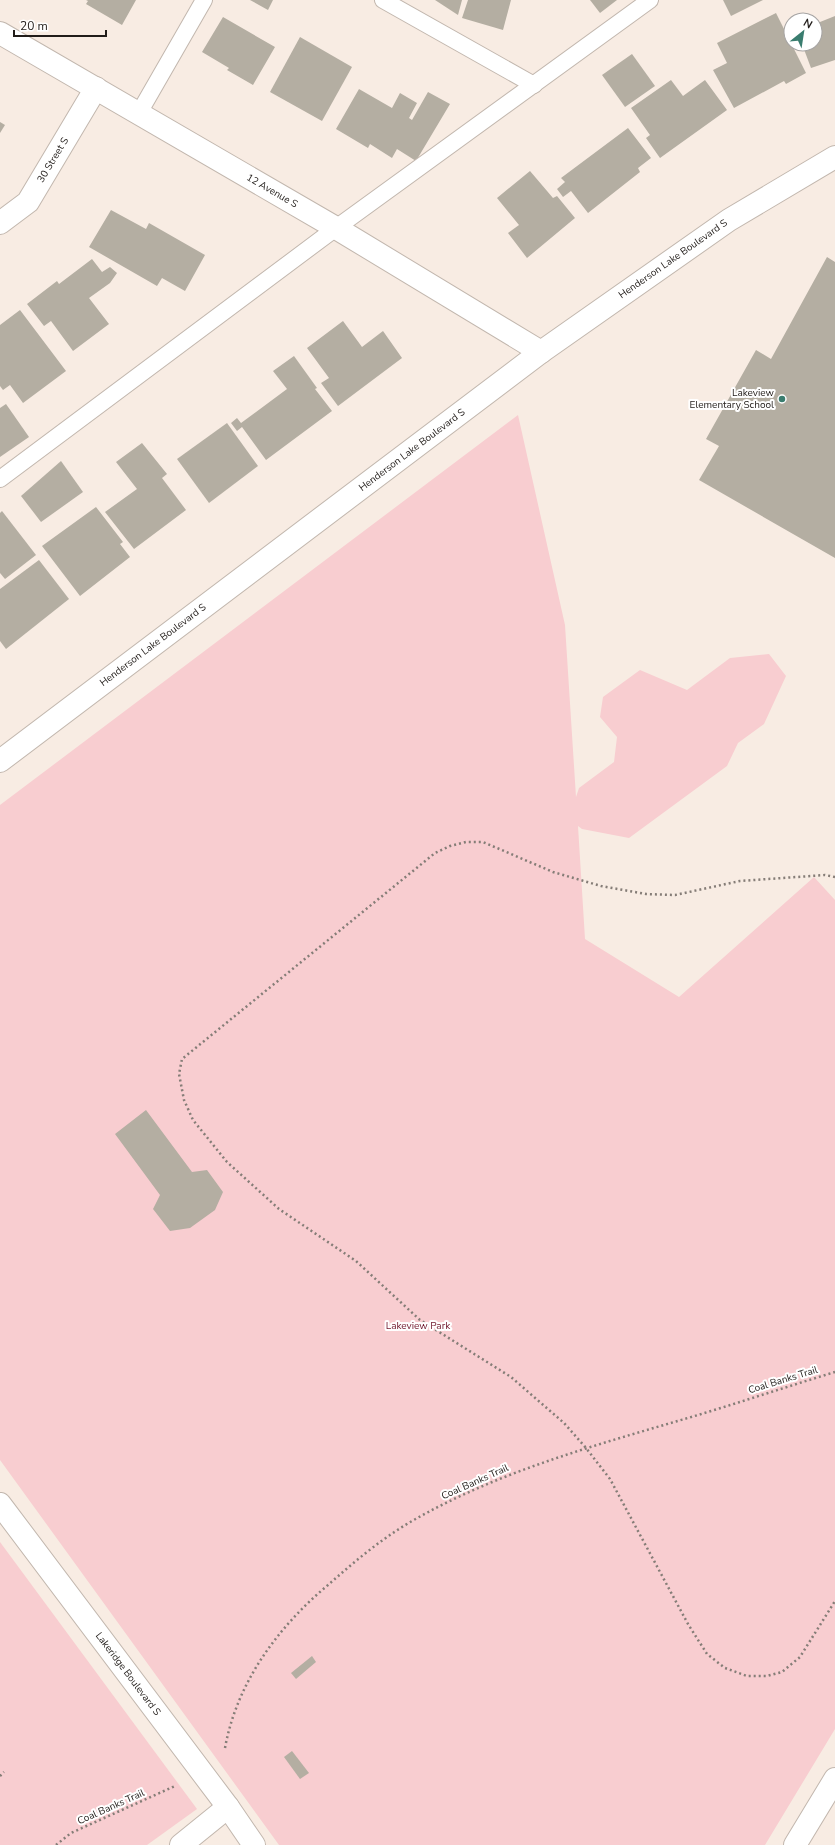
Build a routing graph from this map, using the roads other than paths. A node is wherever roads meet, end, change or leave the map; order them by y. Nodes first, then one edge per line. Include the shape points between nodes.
1 (204, 0) edge
2 (383, 0) edge
3 (650, 0) edge
4 (0, 32) edge
5 (534, 85) junction
6 (96, 88) junction
7 (139, 113) junction
8 (835, 157) edge
9 (0, 223) edge
10 (336, 228) junction
11 (541, 352) junction
12 (0, 479) edge
13 (0, 761) edge
14 (0, 1504) edge
15 (835, 1779) edge
16 (228, 1807) junction
17 (181, 1845) edge
18 (254, 1845) edge
19 (795, 1845) edge

1 - 7 lane
2 - 5 lane
3 - 5 lane
4 - 6 street, 12 Avenue S
5 - 10 lane
6 - 7 street, 12 Avenue S
6 - 9 street, 30 Street S via 28,202
7 - 10 street, 12 Avenue S
8 - 11 street, Henderson Lake Boulevard S via 730,220
10 - 11 street, 12 Avenue S
10 - 12 lane
11 - 13 street, Henderson Lake Boulevard S
14 - 16 street, Lakeridge Boulevard S
15 - 19 street
16 - 17 street
16 - 18 street, Lakeridge Boulevard S

